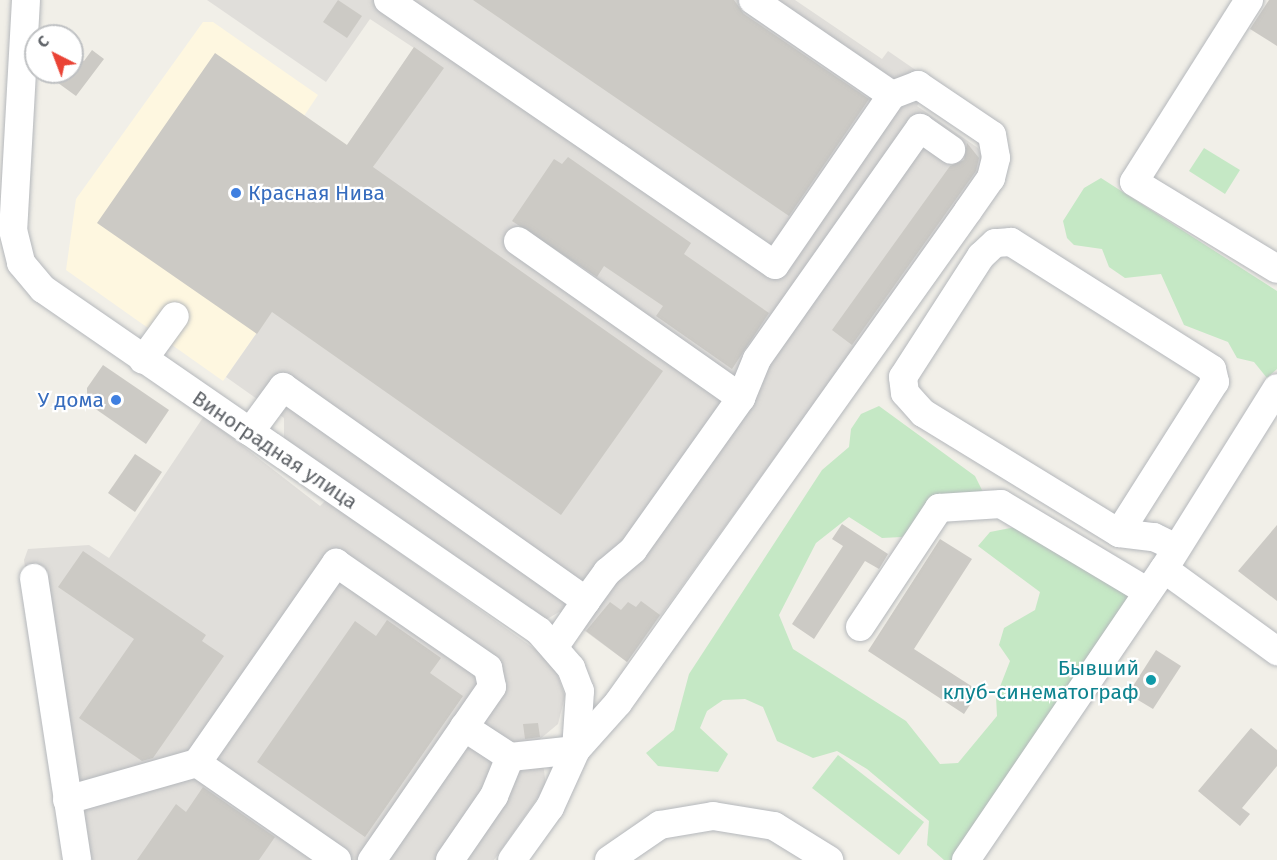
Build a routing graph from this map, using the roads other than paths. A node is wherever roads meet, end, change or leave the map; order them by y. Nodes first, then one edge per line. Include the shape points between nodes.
1 (26, 0) edge
2 (388, 0) edge
3 (753, 0) edge
4 (1248, 0) edge
5 (891, 95) junction
6 (951, 150) dead end
7 (7, 202) edge
8 (518, 241) dead end
9 (1277, 269) edge
10 (175, 316) dead end
11 (143, 360) junction
12 (1277, 388) edge
13 (741, 398) junction
14 (250, 432) junction
15 (1119, 533) junction
16 (1163, 570) junction
17 (34, 578) dead end
18 (586, 601) junction
19 (860, 627) dead end
20 (555, 646) junction
21 (1277, 651) edge
22 (464, 727) junction
23 (576, 750) junction
24 (510, 757) junction
25 (197, 763) junction
26 (67, 800) junction
27 (333, 859) edge
28 (77, 860) edge
29 (372, 860) edge
30 (450, 860) edge
31 (512, 860) edge
32 (609, 860) edge
33 (829, 860) edge
34 (966, 860) edge

1 - 7 street, Виноградная улица
2 - 5 street via 775,265
3 - 5 street
4 - 9 street via 1134,182
5 - 23 street via 918,85 992,135 996,158 991,178 618,703
6 - 13 street via 920,128 757,359
7 - 11 street, Виноградная улица via 21,263 43,289
8 - 13 street
10 - 11 street
11 - 14 street, Виноградная улица
12 - 16 street
13 - 18 street via 633,550 607,572
14 - 18 street via 283,387
14 - 20 street, Виноградная улица
15 - 15 street via 923,413 905,393 903,377 981,256 995,243 1011,242 1212,369 1215,382
15 - 16 street via 1154,537
16 - 19 street via 1001,504 939,508
16 - 21 street
16 - 34 street
17 - 26 street
18 - 20 street
20 - 23 street, Виноградная улица via 580,691
22 - 24 street
22 - 25 street via 492,687 488,668 336,563
22 - 29 street
23 - 24 street
23 - 31 street, Виноградная улица via 554,800
24 - 30 street via 494,796
25 - 26 street
25 - 27 street
26 - 28 street
32 - 33 street via 637,837 686,817 743,817 774,826

